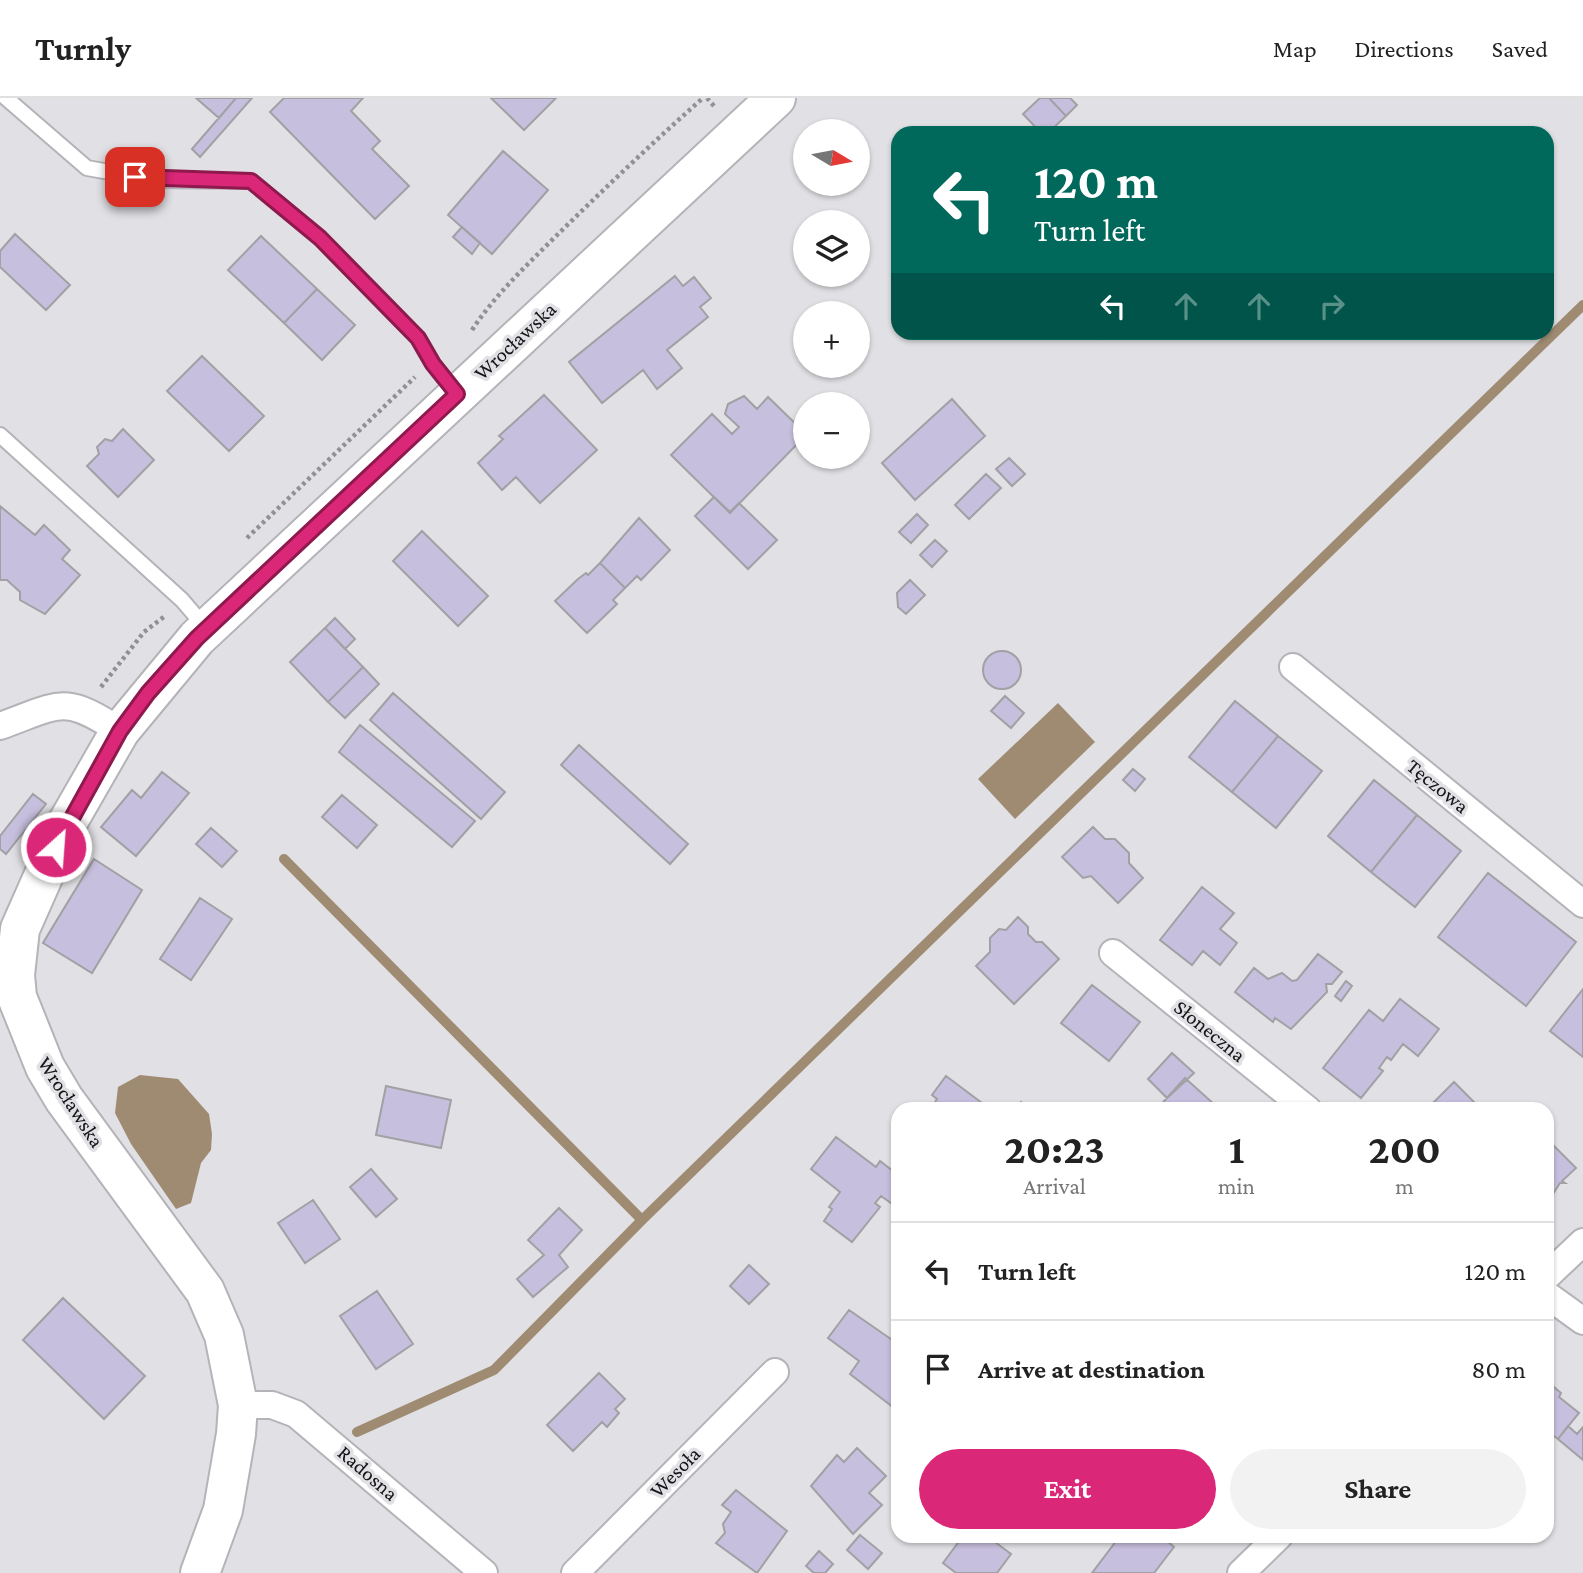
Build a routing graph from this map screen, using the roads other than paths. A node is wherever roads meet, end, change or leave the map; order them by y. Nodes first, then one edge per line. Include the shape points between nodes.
1 (6, 98) edge
2 (776, 98) edge
3 (457, 394) junction
4 (0, 435) edge
5 (207, 629) junction
6 (1293, 667) dead end
7 (0, 726) edge
8 (120, 731) junction
9 (1583, 904) edge
10 (1113, 953) dead end
11 (1298, 1102) edge
12 (1583, 1242) edge
13 (1554, 1269) edge
14 (1554, 1300) edge
15 (1583, 1321) edge
16 (775, 1372) dead end
17 (238, 1405) junction
18 (1272, 1543) edge
19 (200, 1573) edge
20 (484, 1573) edge
21 (575, 1573) edge
22 (1241, 1573) edge

1 - 3 lane via 87,168 155,180 251,181 320,238 418,338
2 - 3 street, Wrocławska
3 - 5 street, Wrocławska
4 - 5 lane via 182,600
5 - 8 street, Wrocławska
6 - 9 street, Tęczowa
7 - 8 street via 61,704 87,710
8 - 17 street, Wrocławska via 34,891 20,929 17,997 31,1038 64,1098 205,1291 224,1335
10 - 11 street, Słoneczna
12 - 13 street
14 - 15 street
16 - 21 street, Wesoła
17 - 19 street, Wrocławska via 223,1510
17 - 20 street, Radosna via 272,1405 296,1413
18 - 22 street

